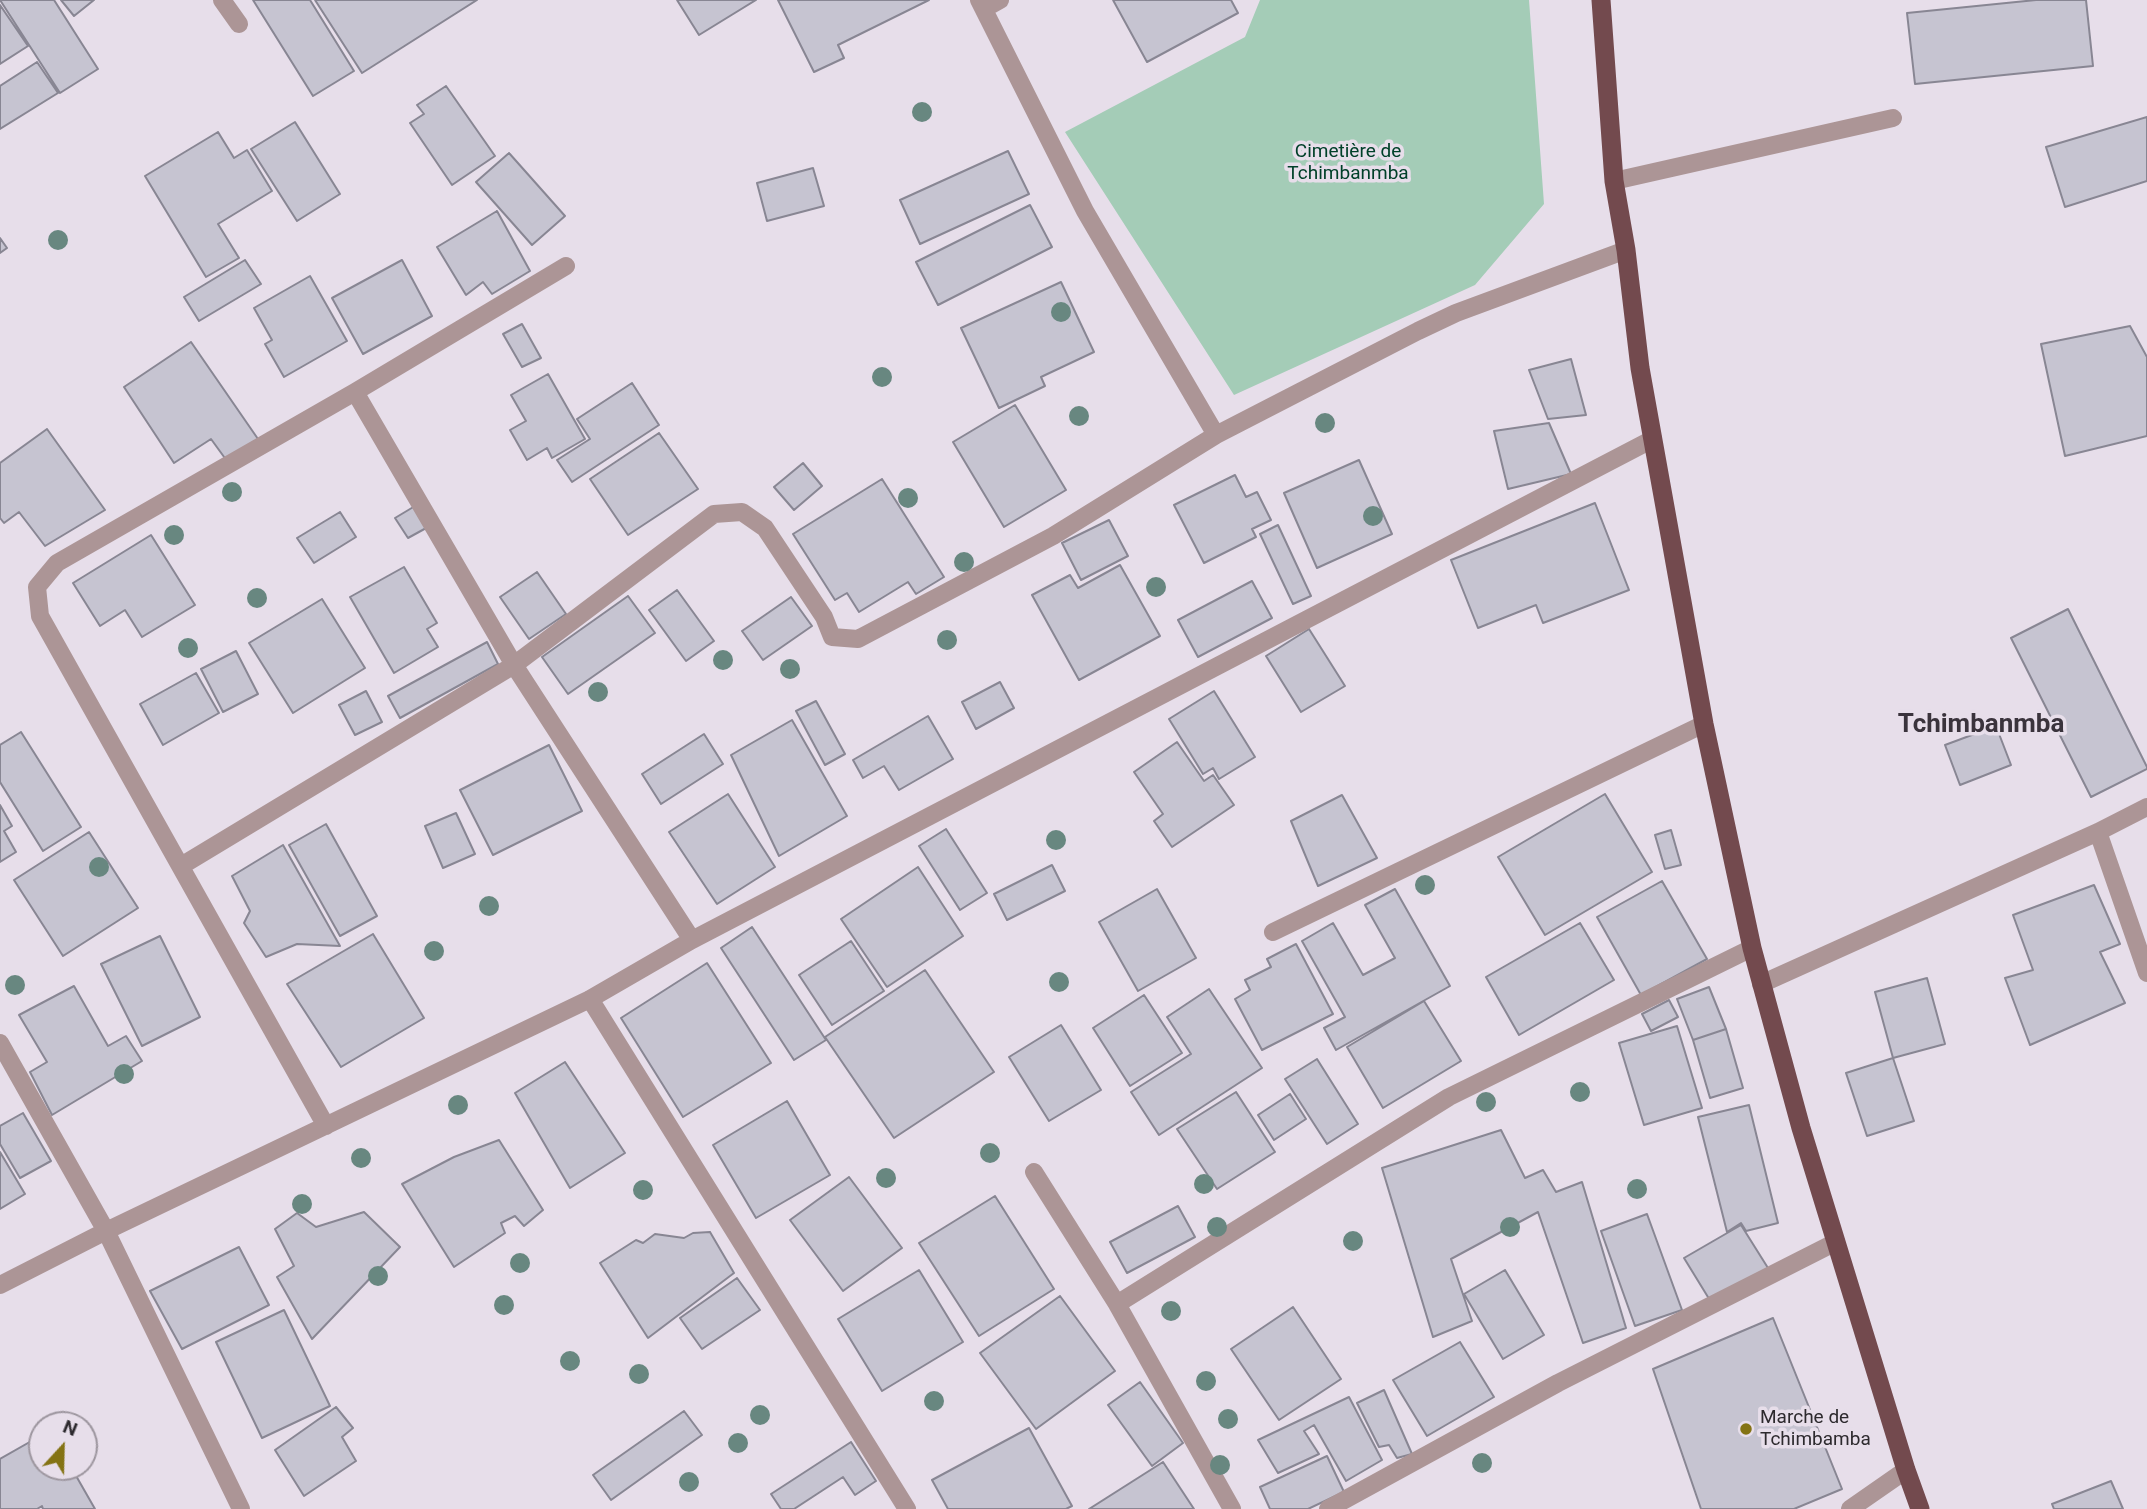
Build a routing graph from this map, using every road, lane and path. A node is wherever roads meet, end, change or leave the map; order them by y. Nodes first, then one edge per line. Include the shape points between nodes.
1 (222, 0) edge
2 (1000, 0) edge
3 (1601, 0) edge
4 (981, 5) edge
5 (239, 24) dead end
6 (1893, 118) dead end
7 (1614, 181) junction
8 (1626, 250) junction
9 (566, 266) dead end
10 (355, 392) junction
11 (1216, 435) junction
12 (1653, 439) junction
13 (514, 665) junction
14 (1704, 724) junction
15 (2147, 807) edge
16 (2098, 832) junction
17 (181, 866) junction
18 (1273, 932) dead end
19 (692, 940) junction
20 (1752, 948) junction
21 (2147, 973) edge
22 (1761, 984) junction
23 (590, 999) junction
24 (0, 1043) edge
25 (326, 1126) junction
26 (1034, 1171) dead end
27 (106, 1231) junction
28 (1836, 1242) junction
29 (0, 1285) edge
30 (1117, 1304) junction
31 (1906, 1470) junction
32 (241, 1509) edge
33 (907, 1509) edge
34 (1232, 1509) edge
35 (1328, 1509) edge
36 (1850, 1509) edge
37 (1920, 1509) edge

1 - 5 street
2 - 4 street
3 - 7 highway
4 - 11 street via 1085,211
6 - 7 street
7 - 8 highway
8 - 11 street via 1456,313
8 - 12 highway
9 - 10 street
10 - 13 street
10 - 17 street via 57,564 37,587 40,616
11 - 13 street via 1053,536 858,639 832,637 824,617 765,528 742,512 714,514
12 - 14 highway
12 - 19 street
13 - 17 street
13 - 19 street
14 - 18 street
14 - 20 highway
15 - 16 street
16 - 21 street
16 - 22 street
17 - 25 street
19 - 23 street
20 - 22 highway
20 - 30 street via 1449,1097
22 - 28 highway
23 - 25 street
23 - 33 street
24 - 27 street
25 - 27 street
26 - 30 street
27 - 29 street
27 - 32 street
28 - 31 highway
28 - 35 street via 1558,1383
30 - 34 street
31 - 36 street
31 - 37 highway

